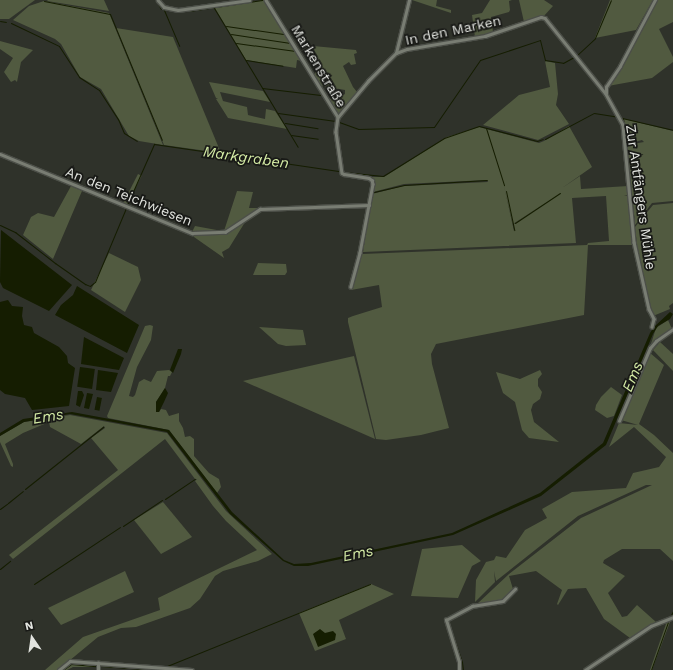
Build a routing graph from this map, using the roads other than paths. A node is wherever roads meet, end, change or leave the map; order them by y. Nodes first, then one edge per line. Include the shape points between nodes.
1 (158, 0) edge
2 (249, 0) edge
3 (266, 0) edge
4 (409, 0) edge
5 (654, 0) edge
6 (396, 53) junction
7 (606, 87) junction
8 (600, 88) junction
9 (606, 94) junction
10 (338, 117) junction
11 (0, 154) edge
12 (369, 205) junction
13 (351, 287) dead end
14 (652, 327) dead end
15 (673, 329) edge
16 (619, 422) dead end
17 (515, 589) dead end
18 (673, 618) edge
19 (98, 663) junction
20 (59, 670) edge
21 (98, 670) edge
22 (192, 670) edge
23 (459, 670) edge
24 (585, 670) edge

1 - 2 street via 164,7 178,10
3 - 10 street, Markenstraße
4 - 6 street, In den Marken
5 - 7 street via 620,66
6 - 8 street, In den Marken via 485,36 543,17
6 - 10 street, In den Marken
7 - 8 street
7 - 9 street
8 - 9 street, In den Marken
9 - 14 street, Zur Antfängers Mühle via 623,125 634,242 649,310 654,319
10 - 12 street, Markenstraße via 336,132 342,173 372,180
11 - 12 street, An den Teichwiesen via 192,234 225,232 260,209
12 - 13 street, Markenstraße
15 - 16 street via 650,348
17 - 23 street via 503,601 472,606 446,620 459,662
18 - 24 street via 651,626
19 - 20 street via 70,661
19 - 21 street
19 - 22 street

